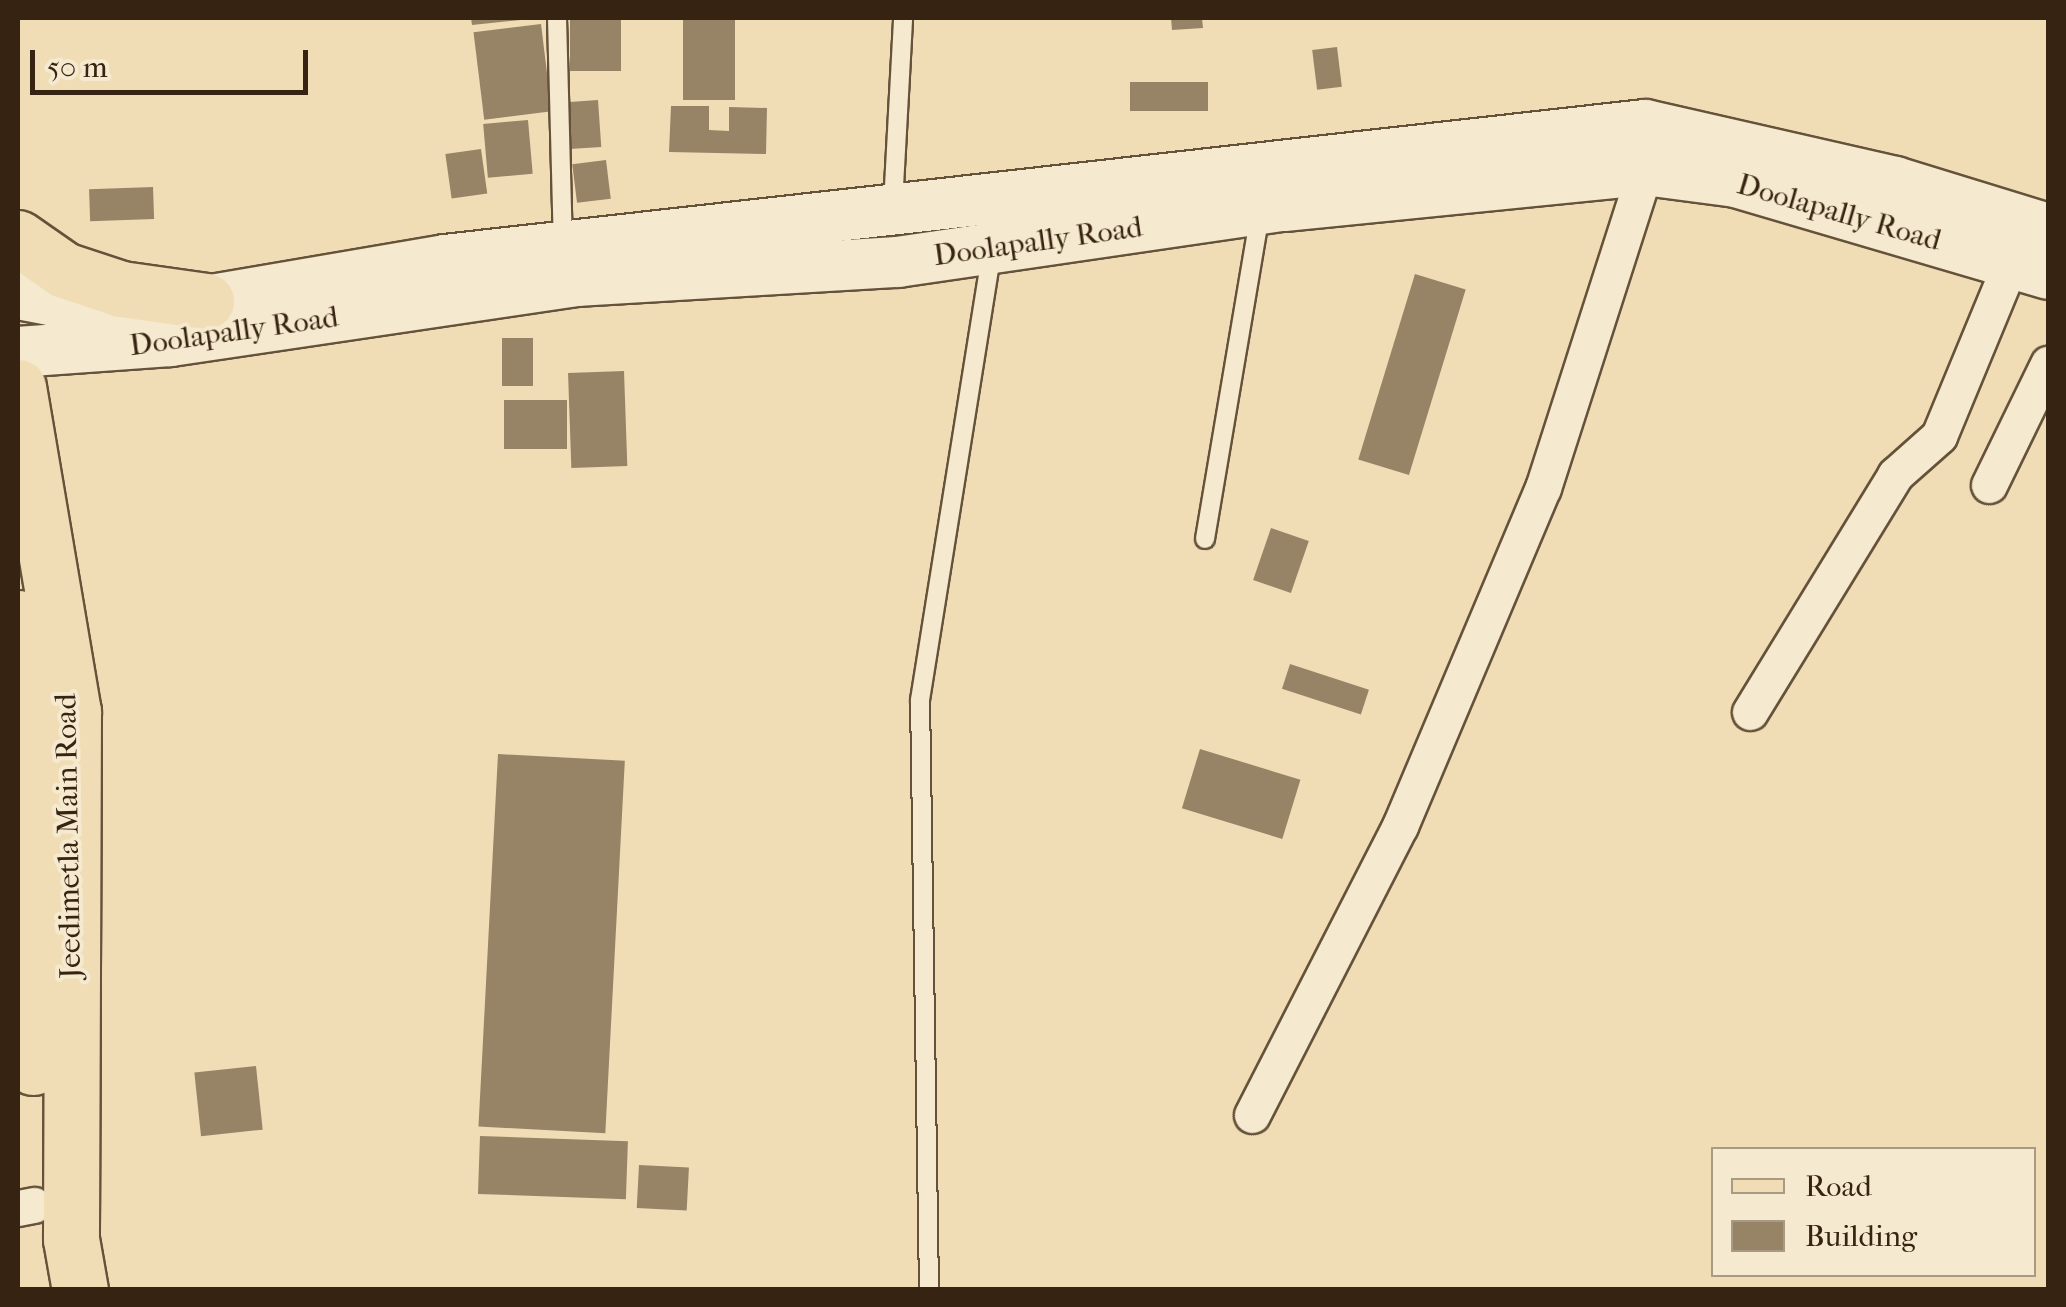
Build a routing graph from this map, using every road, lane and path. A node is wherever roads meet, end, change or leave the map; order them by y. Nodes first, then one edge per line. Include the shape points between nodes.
1 (557, 18) edge
2 (903, 18) edge
3 (1645, 170) junction
4 (1275, 193) junction
5 (892, 210) junction
6 (2048, 229) edge
7 (18, 238) edge
8 (564, 247) junction
9 (992, 249) junction
10 (2030, 268) edge
11 (18, 294) edge
12 (206, 301) junction
13 (18, 352) edge
14 (2048, 364) edge
15 (18, 387) edge
16 (1990, 485) dead end
17 (1205, 540) dead end
18 (18, 618) edge
19 (1750, 712) dead end
20 (1252, 1115) dead end
21 (26, 1206) edge
22 (41, 1290) edge
23 (80, 1290) edge
24 (930, 1290) edge

1 - 8 lane
2 - 5 lane
3 - 4 main road, Doolapally Road
3 - 10 main road, Doolapally Road via 1736,182
3 - 20 street via 1543,488 1400,826
4 - 5 main road, Doolapally Road
4 - 6 main road, Doolapally Road via 1645,125 1895,182
4 - 9 main road, Doolapally Road
4 - 17 lane
5 - 8 main road, Doolapally Road
7 - 12 main road via 83,276
8 - 12 main road, Doolapally Road
9 - 13 main road, Doolapally Road via 898,262 576,280 153,344
9 - 24 lane via 920,700
10 - 19 street via 1939,436 1895,475
11 - 12 main road, Doolapally Road via 54,301
14 - 16 street
15 - 23 main road, Jeedimetla Main Road via 72,711 71,1239
18 - 21 main road, Jeedimetla Main Road via 32,795
21 - 22 main road, Jeedimetla Main Road

